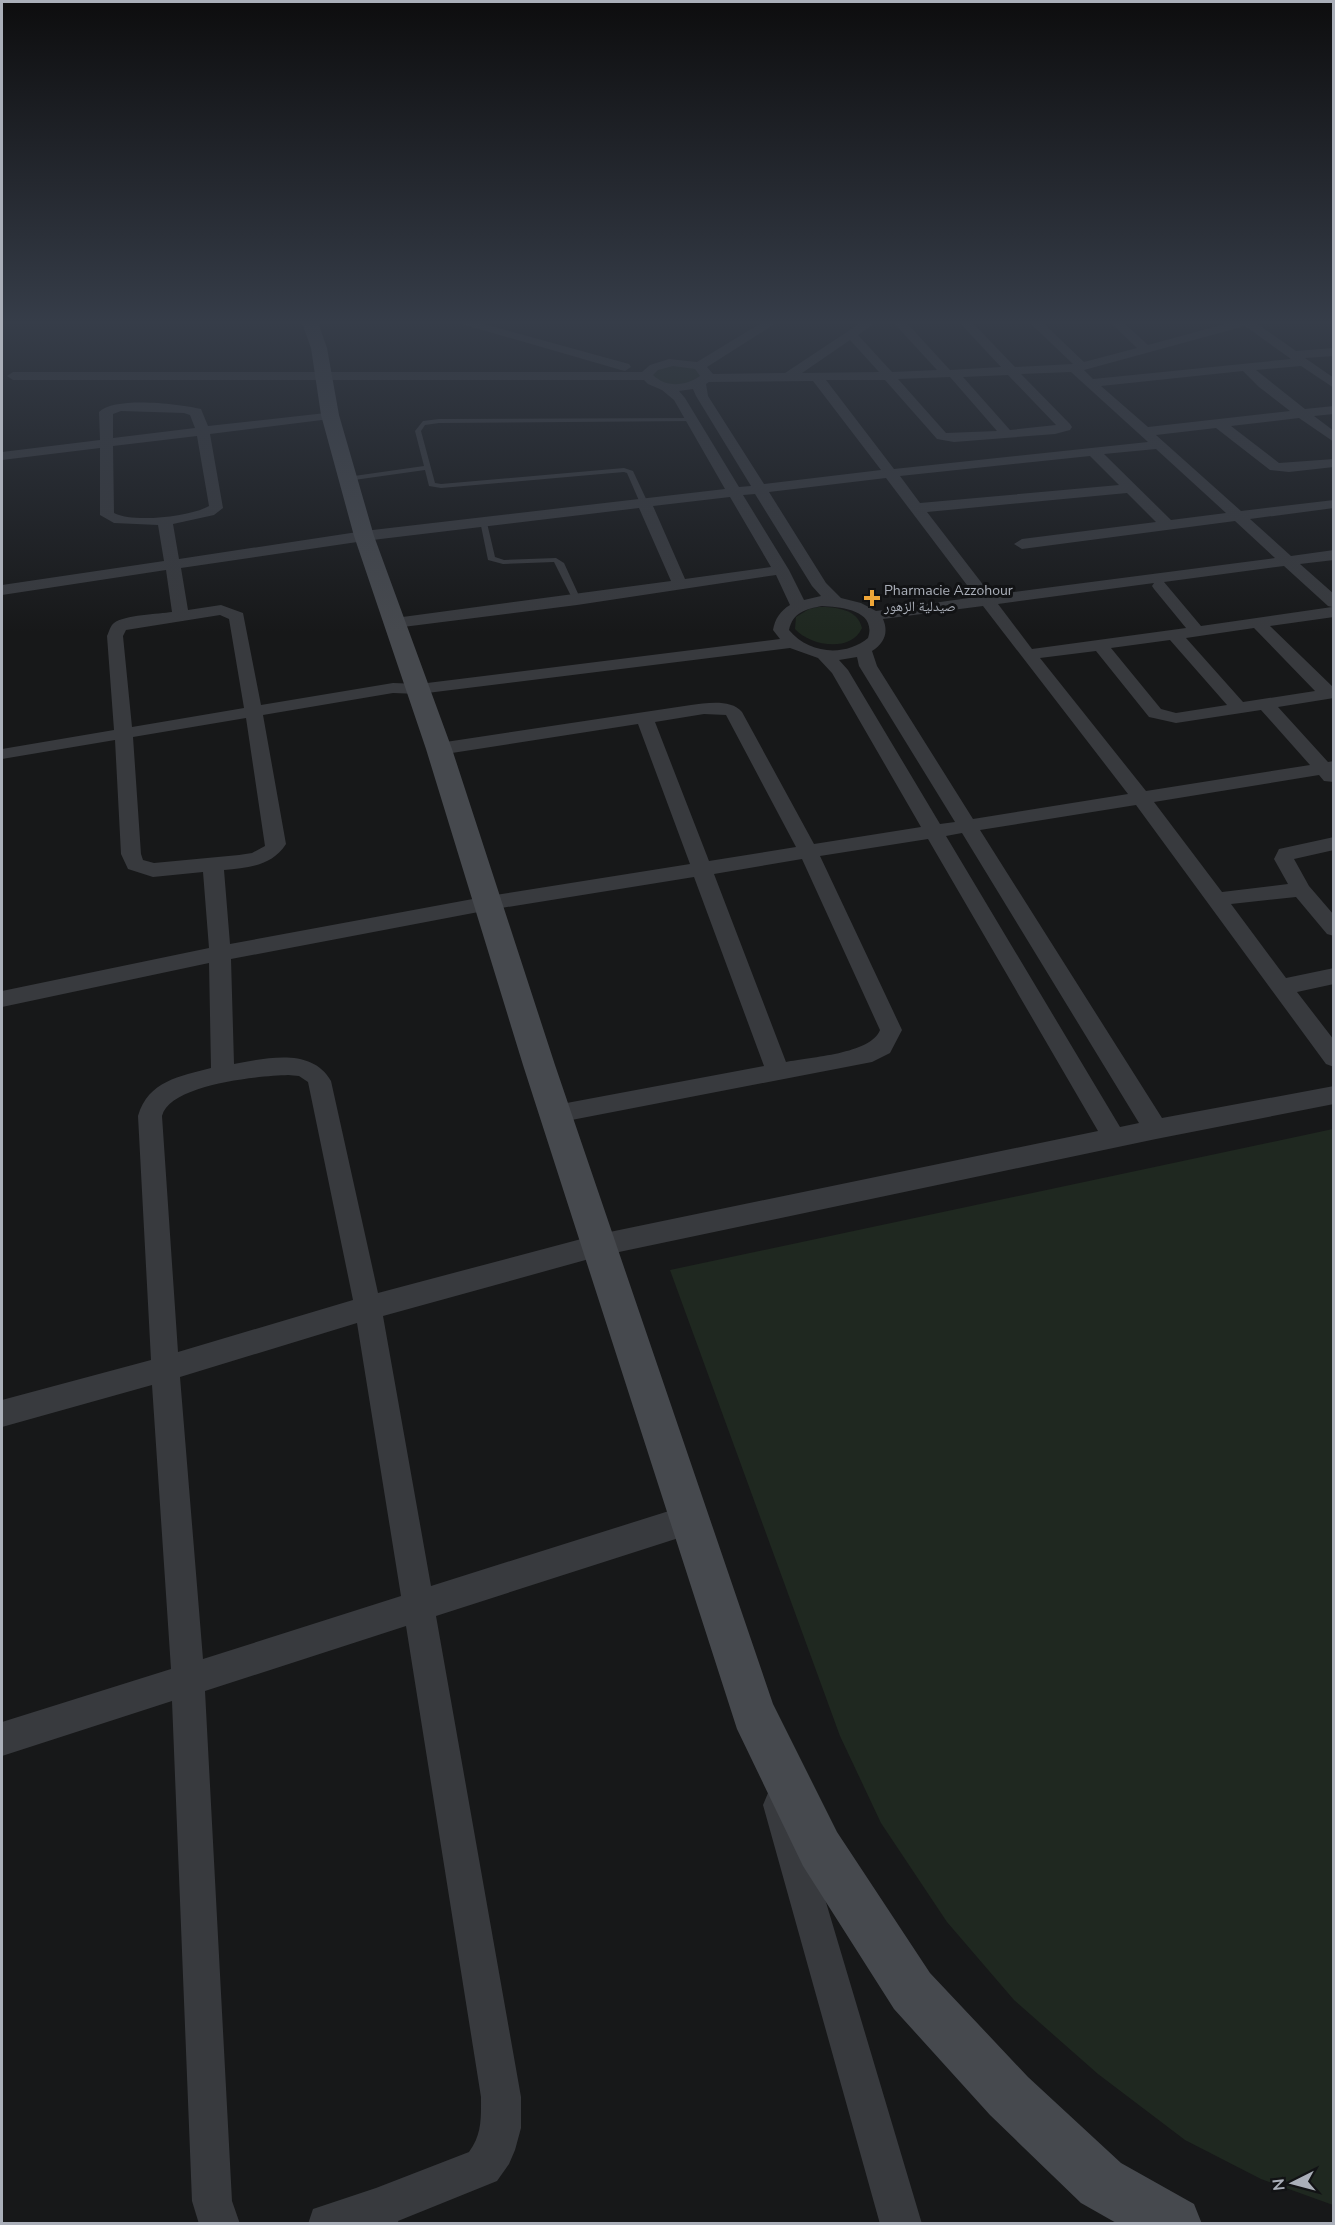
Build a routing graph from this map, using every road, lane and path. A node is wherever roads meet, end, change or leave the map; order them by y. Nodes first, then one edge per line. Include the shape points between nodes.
1 (106, 424) edge
2 (200, 424) edge
3 (264, 424) edge
4 (332, 424) edge
5 (422, 424) edge
6 (694, 424) edge
7 (719, 424) edge
8 (854, 424) edge
9 (931, 424) edge
10 (997, 424) edge
11 (1064, 424) edge
12 (1134, 424) edge
13 (1212, 424) edge
14 (1220, 424) edge
15 (1315, 424) edge
16 (1055, 430) junction
17 (203, 432) junction
18 (1143, 432) junction
19 (1006, 433) junction
20 (1334, 438) edge
21 (106, 442) junction
22 (1158, 445) junction
23 (1094, 452) junction
24 (1069, 454) junction
25 (2, 456) edge
26 (428, 467) junction
27 (1330, 467) edge
28 (892, 473) junction
29 (347, 479) junction
30 (1130, 488) junction
31 (759, 490) junction
32 (735, 493) junction
33 (644, 503) junction
34 (1334, 504) edge
35 (918, 508) junction
36 (1240, 517) junction
37 (165, 520) junction
38 (483, 522) junction
39 (1168, 526) junction
40 (364, 536) junction
41 (1022, 544) dead end
42 (1334, 555) edge
43 (1292, 564) junction
44 (1334, 564) edge
45 (174, 565) junction
46 (781, 570) junction
47 (680, 585) junction
48 (1160, 586) junction
49 (2, 590) edge
50 (578, 600) junction
51 (836, 602) junction
52 (1334, 603) edge
53 (991, 605) junction
54 (798, 606) junction
55 (1334, 612) edge
56 (181, 615) junction
57 (875, 620) junction
58 (395, 623) junction
59 (1259, 624) junction
60 (1198, 632) junction
61 (787, 636) junction
62 (1175, 636) junction
63 (1100, 644) junction
64 (863, 649) junction
65 (823, 654) junction
66 (1028, 655) junction
67 (409, 685) junction
68 (1331, 693) edge
69 (1264, 703) junction
70 (1239, 708) junction
71 (255, 712) junction
72 (645, 718) junction
73 (124, 735) junction
74 (439, 748) junction
75 (2, 754) edge
76 (1330, 772) edge
77 (1142, 799) junction
78 (969, 827) junction
79 (935, 832) junction
80 (1334, 843) edge
81 (809, 853) junction
82 (213, 865) junction
83 (702, 868) junction
84 (1301, 890) junction
85 (1217, 899) junction
86 (489, 903) junction
87 (1334, 929) edge
88 (220, 953) junction
89 (1334, 976) edge
90 (1280, 987) junction
91 (2, 999) edge
92 (1334, 1058) edge
93 (778, 1072) junction
94 (223, 1075) junction
95 (1334, 1095) edge
96 (556, 1114) junction
97 (1156, 1129) junction
98 (1114, 1138) junction
99 (600, 1245) junction
100 (368, 1308) junction
101 (165, 1369) junction
102 (2, 1413) edge
103 (688, 1520) junction
104 (417, 1607) junction
105 (188, 1679) junction
106 (753, 1713) junction
107 (2, 1739) edge
108 (377, 2216) edge
109 (220, 2223) edge
110 (328, 2223) edge
111 (901, 2223) edge
112 (1174, 2223) edge

1 - 21 street
2 - 17 street
3 - 17 street
4 - 29 main road
5 - 26 lane via 418,431
6 - 32 street
7 - 31 street
8 - 28 street
9 - 19 street via 942,436 954,438
10 - 19 street
11 - 16 street via 1063,429
12 - 18 street
13 - 18 street
14 - 27 street via 1275,467
15 - 20 street
16 - 19 street
16 - 24 street
17 - 21 street
17 - 37 street via 216,508 206,514
18 - 22 street
21 - 25 street
21 - 37 street via 107,515 127,522
22 - 23 street
22 - 36 street
23 - 24 street
23 - 30 street
24 - 28 street
26 - 29 lane
26 - 33 lane via 432,484 441,486 624,470 630,471
28 - 31 street
28 - 35 street
29 - 40 main road
30 - 35 street
30 - 39 street
31 - 32 street
31 - 51 street via 820,586
32 - 33 street
32 - 46 street
33 - 38 street
33 - 47 street
34 - 36 street
35 - 53 street
36 - 39 street
36 - 43 street
37 - 45 street
38 - 40 street
38 - 50 lane via 491,558 503,562 556,560
39 - 41 street
40 - 45 street
40 - 58 main road
42 - 43 street
43 - 44 street
43 - 48 street
43 - 52 street
43 - 53 street
45 - 49 street
45 - 56 street
46 - 47 street
46 - 54 street
47 - 50 street
48 - 53 street
48 - 60 street
50 - 58 street
51 - 54 street
51 - 57 street via 856,607
53 - 57 street
53 - 66 street
54 - 61 street via 782,621
55 - 59 street
56 - 71 street via 221,610 237,616
56 - 73 street via 125,624 116,631
57 - 64 street via 878,634
58 - 67 main road
59 - 60 street
59 - 68 street
60 - 62 street
61 - 65 street
61 - 67 street
62 - 63 street
62 - 70 street
63 - 66 street
63 - 70 street via 1155,713 1176,718
64 - 65 street
64 - 78 street via 868,666
65 - 79 street via 839,670
66 - 77 street
67 - 71 street
67 - 74 main road
68 - 69 street
69 - 70 street
69 - 76 street
71 - 73 street
71 - 82 street via 276,844 270,853 256,858
72 - 74 street
72 - 81 street via 716,708 731,710
72 - 83 street
73 - 75 street
73 - 82 street via 130,854 135,864 153,870
74 - 86 main road
76 - 77 street
77 - 78 street
77 - 85 street
78 - 79 street
78 - 97 street
79 - 81 street
79 - 98 street
80 - 84 street via 1286,854 1286,866
81 - 83 street
81 - 93 street via 891,1030 879,1051
82 - 88 street
83 - 86 street
83 - 93 street
84 - 85 street
84 - 87 street
85 - 90 street
86 - 88 street
86 - 96 main road
88 - 91 street
88 - 94 street
89 - 90 street
90 - 92 street
93 - 96 street
94 - 100 street via 288,1066 314,1073 319,1081
94 - 101 street via 160,1096 150,1116
95 - 97 street
96 - 99 main road
97 - 98 street
98 - 99 street
99 - 100 street
99 - 103 main road
100 - 101 street
100 - 104 street
101 - 102 street
101 - 105 street
103 - 104 street
103 - 106 main road
104 - 105 street
104 - 108 street via 501,2097 501,2128 495,2150 483,2168
105 - 107 street
105 - 109 street via 212,2201
106 - 111 street
106 - 112 main road via 819,1849 912,1991 1009,2096 1101,2183
108 - 110 street

